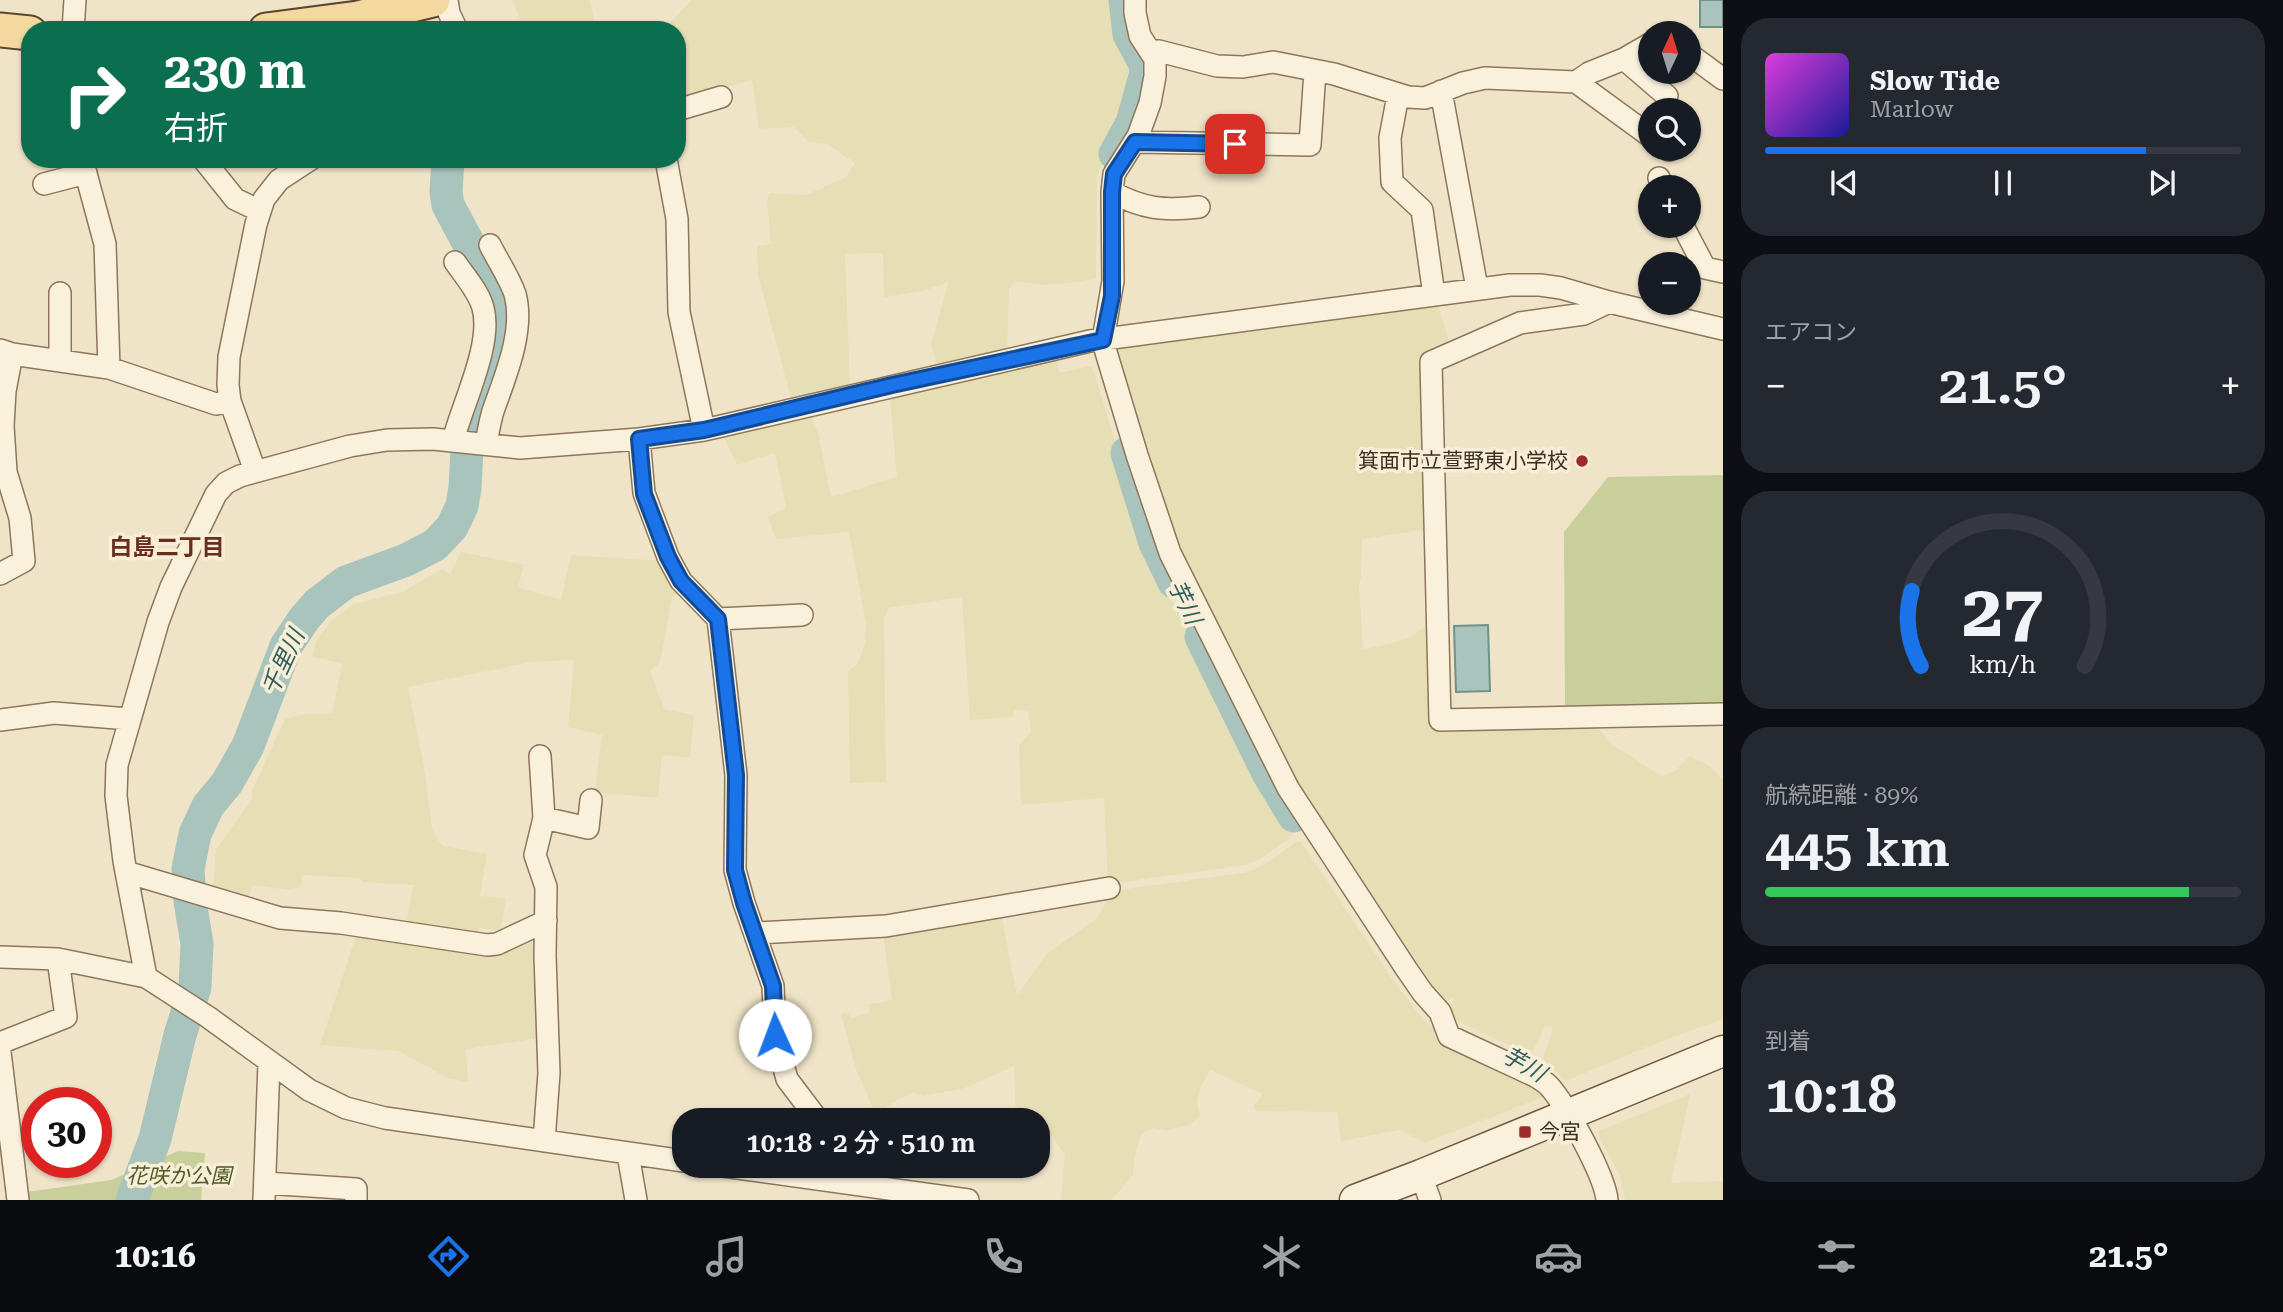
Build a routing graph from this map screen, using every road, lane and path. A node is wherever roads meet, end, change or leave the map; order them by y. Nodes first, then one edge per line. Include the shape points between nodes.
1 (75, 0) edge
2 (433, 0) edge
3 (447, 0) edge
4 (1135, 0) edge
5 (352, 16) edge
6 (74, 21) edge
7 (321, 21) edge
8 (453, 21) edge
9 (0, 30) edge
10 (21, 32) edge
11 (1638, 51) edge
12 (1152, 52) junction
13 (1625, 59) junction
14 (1701, 63) edge
15 (1315, 71) junction
16 (1723, 79) edge
17 (1576, 82) junction
18 (1441, 92) junction
19 (1398, 95) junction
20 (721, 96) dead end
21 (1667, 96) dead end
22 (686, 107) edge
23 (1638, 127) edge
24 (1135, 142) junction
25 (79, 168) edge
26 (85, 168) edge
27 (210, 168) edge
28 (297, 168) edge
29 (668, 168) edge
30 (44, 183) dead end
31 (1112, 192) junction
32 (1199, 207) dead end
33 (260, 211) junction
34 (1690, 238) edge
35 (490, 245) dead end
36 (455, 262) dead end
37 (1723, 272) edge
38 (1477, 288) junction
39 (60, 293) dead end
40 (1434, 295) junction
41 (1609, 302) junction
42 (1723, 329) edge
43 (1097, 340) junction
44 (6, 352) edge
45 (60, 361) junction
46 (109, 368) junction
47 (230, 401) junction
48 (704, 430) junction
49 (639, 439) junction
50 (453, 441) junction
51 (486, 443) junction
52 (255, 471) junction
53 (3, 472) edge
54 (0, 574) edge
55 (802, 615) dead end
56 (718, 619) junction
57 (1723, 714) edge
58 (129, 719) junction
59 (0, 720) edge
60 (540, 756) dead end
61 (591, 800) dead end
62 (544, 818) junction
63 (126, 872) junction
64 (1109, 888) dead end
65 (545, 921) junction
66 (756, 933) junction
67 (0, 957) edge
68 (58, 959) junction
69 (146, 977) junction
70 (0, 1044) edge
71 (1723, 1051) edge
72 (0, 1052) edge
73 (269, 1063) junction
74 (809, 1108) edge
75 (1567, 1115) junction
76 (544, 1141) junction
77 (628, 1154) junction
78 (672, 1160) edge
79 (857, 1178) edge
80 (1425, 1188) edge
81 (265, 1192) edge
82 (18, 1200) edge
83 (356, 1200) edge
84 (636, 1200) edge
85 (968, 1200) edge
86 (1355, 1200) edge
87 (1607, 1200) edge

1 - 6 street
2 - 5 main road
3 - 8 street
4 - 12 street via 1140,36
5 - 7 main road
9 - 10 main road
11 - 13 street
12 - 15 street via 1217,66 1273,62
12 - 24 street via 1156,60 1154,87
13 - 17 street
13 - 21 street
14 - 16 street
15 - 19 street
15 - 24 street via 1310,145
17 - 18 street via 1485,78
17 - 23 street
18 - 19 street via 1424,98
18 - 38 street
19 - 40 street via 1384,185 1422,209
20 - 22 street
24 - 31 street via 1117,168
25 - 30 street
26 - 46 street via 105,244
27 - 33 street via 235,200
28 - 33 street via 279,180
29 - 48 street via 677,219 680,312
31 - 32 street via 1155,209
31 - 43 street via 1113,281
33 - 47 street via 229,357
34 - 37 street via 1705,268
35 - 51 street via 510,283 517,310 506,383
36 - 50 street via 483,308 485,329 479,365
38 - 40 street
38 - 41 street via 1540,285
39 - 45 street
40 - 43 street
41 - 42 street
41 - 57 street via 1584,314 1520,323 1431,362 1440,720
43 - 48 street
43 - 75 street via 1170,553 1276,768 1309,823 1454,1040 1535,1076 1554,1093
44 - 45 street
44 - 53 street
45 - 46 street
46 - 47 street via 216,404
47 - 52 street
48 - 49 street
49 - 51 street via 520,448
49 - 56 street via 644,494 668,557 681,581
50 - 51 street
50 - 52 street via 387,440
52 - 58 street via 226,483 216,494 171,587
53 - 54 street via 20,518 24,561
55 - 56 street
56 - 66 street via 736,775 735,870
58 - 59 street via 54,713
58 - 63 street via 116,777
60 - 62 street
61 - 62 street via 588,828
62 - 65 street via 535,855 546,887
63 - 65 street via 280,918 487,945
63 - 69 street
64 - 66 street via 886,926
65 - 76 street via 549,1073
66 - 74 street via 773,986 775,1035 786,1079
67 - 68 street
68 - 69 street
68 - 70 street via 66,1017
69 - 73 street
71 - 75 street
72 - 82 street
73 - 76 street via 346,1108
73 - 81 street
75 - 80 street
75 - 87 street via 1604,1184
76 - 77 street
77 - 78 street
77 - 84 street
79 - 85 street
80 - 86 street
81 - 83 street via 356,1189

